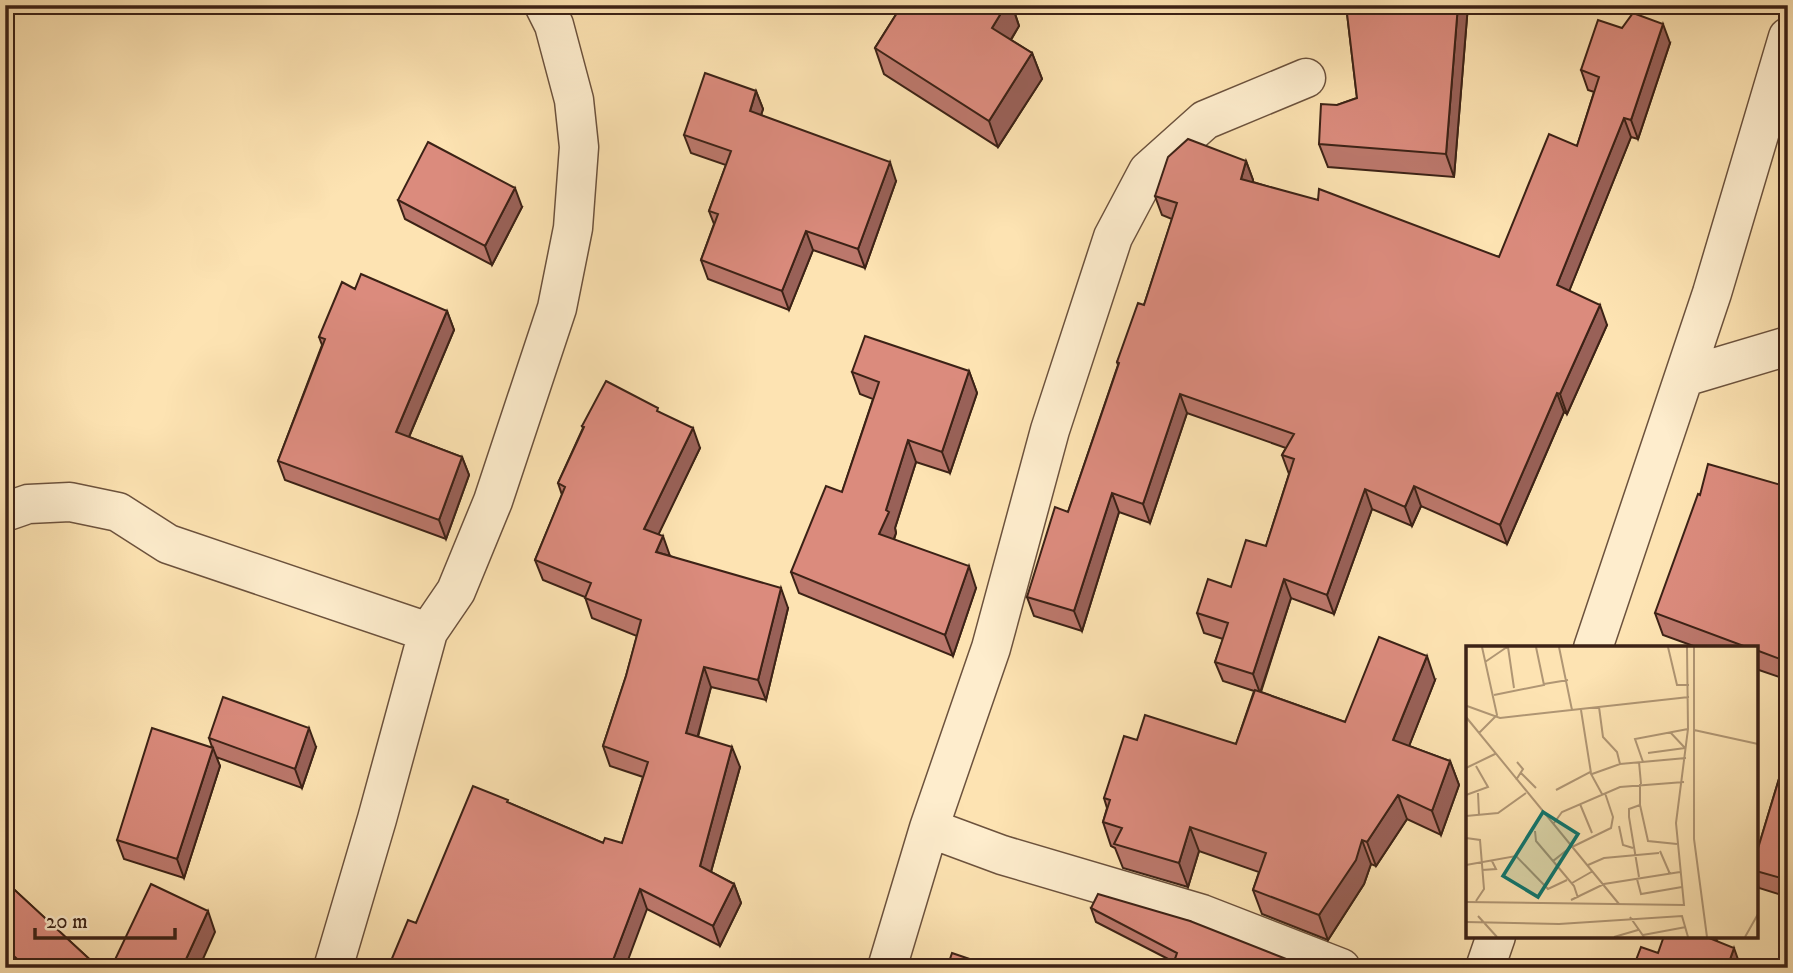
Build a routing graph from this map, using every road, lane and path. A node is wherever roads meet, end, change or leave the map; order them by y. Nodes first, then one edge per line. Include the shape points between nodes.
1 (544, 5) edge
2 (1788, 37) edge
3 (1306, 78) dead end
4 (1788, 346) edge
5 (1684, 377) junction
6 (5, 512) edge
7 (428, 632) junction
8 (1594, 646) edge
9 (929, 828) junction
10 (1495, 938) edge
11 (333, 968) edge
12 (887, 968) edge
13 (1341, 968) edge
14 (1485, 968) edge

1 - 7 street via 554,25 574,100 579,147 573,228 557,307 494,501 456,591
2 - 5 street
3 - 9 street via 1205,120 1148,171 1113,237 1050,430 991,648
4 - 5 street
5 - 8 street
6 - 7 street via 27,504 70,502 118,512 168,544
7 - 11 street
9 - 12 street
9 - 13 street via 1002,855 1202,914
10 - 14 street

